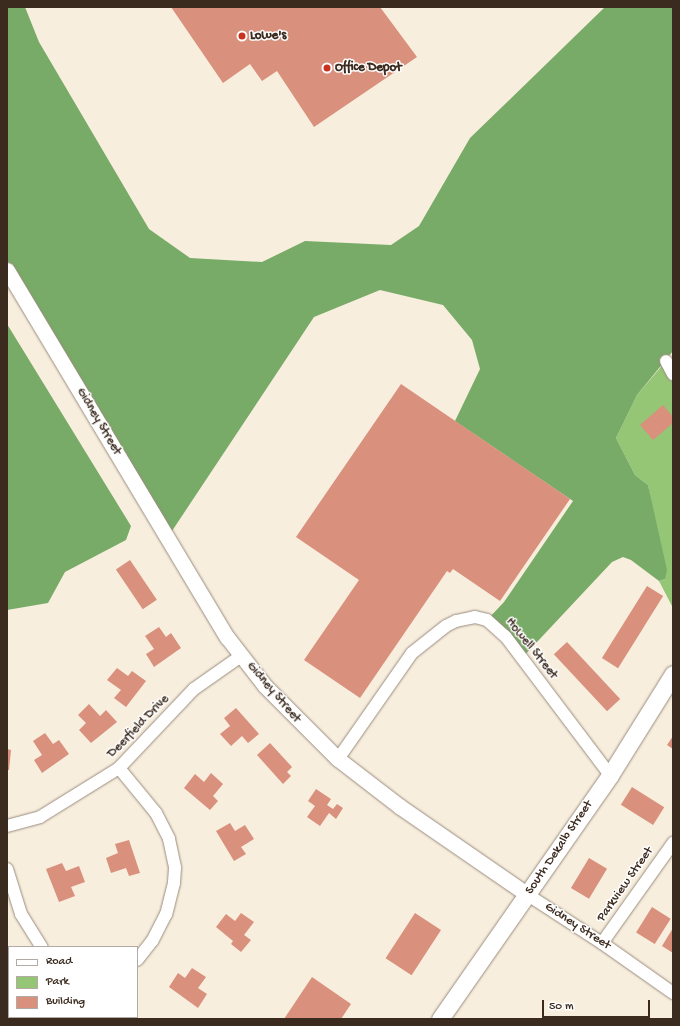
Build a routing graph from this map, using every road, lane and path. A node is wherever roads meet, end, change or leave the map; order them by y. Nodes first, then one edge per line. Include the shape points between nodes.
1 (7, 270) edge
2 (666, 361) dead end
3 (673, 374) edge
4 (241, 656) junction
5 (673, 674) edge
6 (338, 759) junction
7 (119, 768) junction
8 (610, 774) junction
9 (7, 826) edge
10 (673, 843) edge
11 (7, 869) edge
12 (528, 895) junction
13 (602, 943) junction
14 (41, 946) edge
15 (138, 959) edge
16 (673, 993) edge
17 (440, 1019) edge

1 - 4 street, Gidney Street
2 - 3 street
4 - 6 street, Gidney Street via 283,706
4 - 7 street, Deerfield Drive via 194,690
5 - 8 main road, South Dekalb Street
6 - 8 street, Howell Street via 412,653 446,626 475,617 487,620 506,637
6 - 12 street, Gidney Street via 399,806
7 - 9 street, Deerfield Drive via 40,817
7 - 15 street via 160,819 169,839 174,868 174,883 166,914 152,941
8 - 12 main road, South Dekalb Street
10 - 13 street, Parkview Street
11 - 14 street via 21,914
12 - 13 street, Gidney Street
12 - 17 main road, South Dekalb Street
13 - 16 street, Gidney Street

